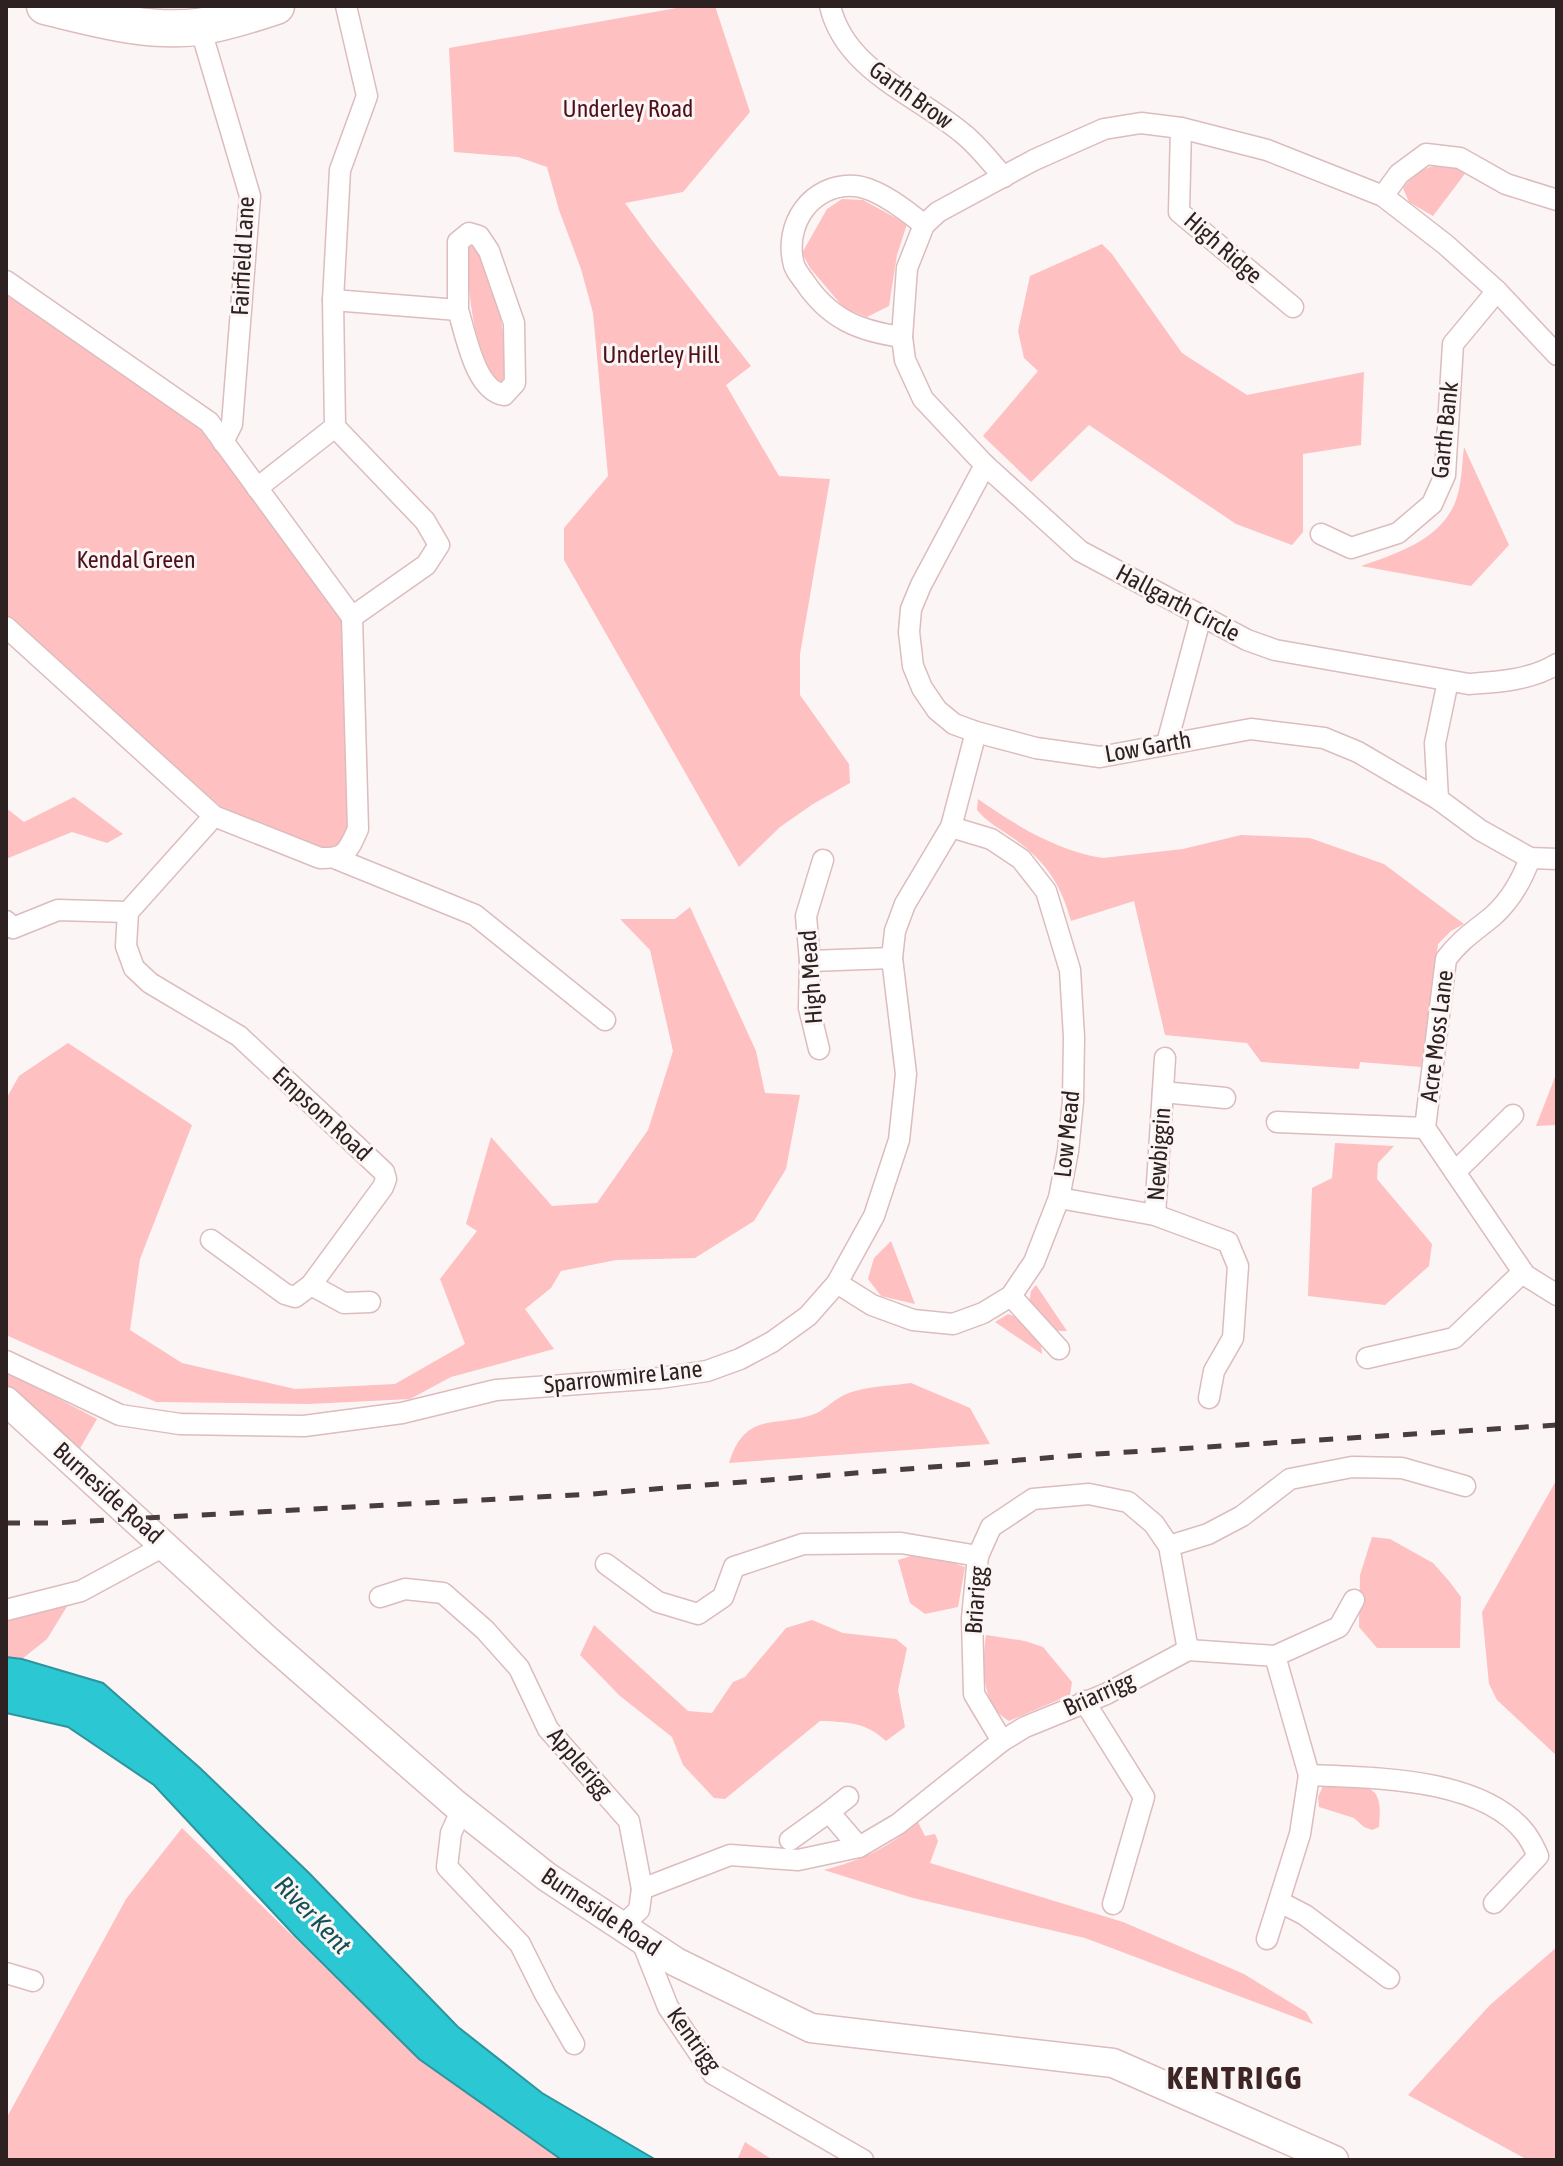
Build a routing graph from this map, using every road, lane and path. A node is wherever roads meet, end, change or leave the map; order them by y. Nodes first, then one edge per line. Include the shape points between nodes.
1 (45, 6) edge
2 (276, 6) edge
3 (346, 6) edge
4 (830, 6) edge
5 (200, 27) junction
6 (1181, 128) junction
7 (1004, 177) junction
8 (1383, 196) junction
9 (1557, 200) edge
10 (924, 225) junction
11 (6, 281) edge
12 (1497, 291) junction
13 (333, 300) junction
14 (1293, 307) dead end
15 (458, 310) junction
16 (902, 337) junction
17 (1557, 355) edge
18 (335, 427) junction
19 (223, 442) junction
20 (985, 465) junction
21 (257, 488) junction
22 (1321, 534) dead end
23 (1201, 616) junction
24 (352, 617) junction
25 (6, 627) edge
26 (1557, 664) edge
27 (1448, 681) junction
28 (976, 732) junction
29 (1167, 743) junction
30 (1438, 799) junction
31 (214, 816) junction
32 (951, 827) junction
33 (1530, 858) junction
34 (337, 859) junction
35 (1557, 859) edge
36 (823, 860) dead end
37 (128, 912) junction
38 (6, 921) edge
39 (892, 958) junction
40 (810, 961) junction
41 (605, 1020) dead end
42 (819, 1049) dead end
43 (1165, 1058) dead end
44 (1163, 1092) junction
45 (1225, 1098) dead end
46 (1513, 1115) dead end
47 (1277, 1122) dead end
48 (1425, 1128) junction
49 (1455, 1172) junction
50 (1059, 1198) junction
51 (1155, 1215) junction
52 (211, 1240) dead end
53 (1523, 1272) junction
54 (837, 1283) junction
55 (311, 1285) junction
56 (1557, 1295) edge
57 (1011, 1296) junction
58 (370, 1302) dead end
59 (1059, 1349) dead end
60 (1367, 1358) dead end
61 (6, 1361) edge
62 (1209, 1398) dead end
63 (6, 1401) edge
64 (1465, 1486) dead end
65 (166, 1545) junction
66 (1169, 1546) junction
67 (978, 1556) junction
68 (606, 1564) dead end
69 (380, 1597) dead end
70 (1354, 1600) dead end
71 (6, 1610) edge
72 (1188, 1650) junction
73 (1275, 1656) junction
74 (1084, 1701) junction
75 (1002, 1741) junction
76 (1309, 1775) junction
77 (848, 1797) dead end
78 (462, 1809) junction
79 (829, 1812) junction
80 (790, 1840) dead end
81 (859, 1847) junction
82 (642, 1889) junction
83 (1280, 1902) junction
84 (1494, 1903) dead end
85 (1113, 1904) dead end
86 (632, 1933) junction
87 (1267, 1939) dead end
88 (6, 1973) edge
89 (1389, 1978) dead end
90 (33, 1981) dead end
91 (574, 2044) dead end
92 (821, 2135) junction
93 (838, 2160) edge
94 (863, 2160) edge
95 (1334, 2160) edge

1 - 5 highway via 121,24
2 - 5 highway
3 - 13 street via 367,96 340,170
4 - 7 street, Garth Brow via 844,40 875,73 962,132
5 - 19 street, Fairfield Lane via 250,196 232,424
6 - 7 street via 1141,123 1104,129
6 - 8 street via 1267,150
6 - 14 street, High Ridge via 1179,212
7 - 10 street via 964,196
8 - 9 street via 1399,174 1426,154 1460,158 1506,184
8 - 12 street
10 - 16 street, Hallgarth Circle via 907,268
10 - 16 street via 902,206 856,186 811,198 793,234 794,266 831,313 870,332
11 - 19 street via 209,422
12 - 17 street
12 - 22 street, Garth Bank via 1453,344 1445,475 1432,504 1398,533 1351,548
13 - 15 street
13 - 18 street
15 - 15 street via 480,378 494,393 504,395 515,383 514,323 489,251 479,236 469,233 458,242
16 - 20 street, Hallgarth Circle via 905,360 923,399
18 - 21 street
18 - 24 street via 425,521 439,545 426,565
19 - 21 street
20 - 23 street, Hallgarth Circle via 1080,551
20 - 28 street, Low Garth via 921,585 909,632 922,688 954,724
21 - 24 street
23 - 27 street, Hallgarth Circle via 1275,650
23 - 29 street
24 - 34 street via 358,829 349,850
25 - 31 street
26 - 27 street, Hallgarth Circle via 1494,683
27 - 30 street via 1435,743
28 - 29 street, Low Garth via 1100,757
28 - 32 street, Sparrowmire Lane
29 - 30 street, Low Garth via 1251,729 1324,738
30 - 33 street, Low Garth
31 - 34 street via 320,858
31 - 37 street
32 - 39 street, Sparrowmire Lane via 905,904
32 - 50 street, Low Mead via 991,839 1021,859 1046,891 1070,970 1073,1101
33 - 35 street, Low Garth
33 - 48 street, Acre Moss Lane via 1520,885 1494,915 1459,940 1446,959
34 - 41 street via 475,915
36 - 40 street, High Mead via 806,916
37 - 38 street via 58,910 13,928
37 - 55 street, Empsom Road via 126,946 134,968 239,1036 384,1172 383,1187
39 - 40 street
39 - 54 street, Sparrowmire Lane via 906,1074 899,1140 874,1216
40 - 42 street, High Mead via 809,1008
43 - 44 street, Newbiggin
44 - 45 street, Newbiggin
44 - 51 street, Newbiggin
46 - 49 street
47 - 48 street
48 - 49 street, Acre Moss Lane
49 - 53 street, Acre Moss Lane
50 - 51 street
50 - 57 street, Low Mead via 1034,1262
51 - 62 street via 1228,1242 1238,1266 1233,1338 1214,1371
52 - 55 street via 285,1294 295,1297
53 - 56 street, Acre Moss Lane
53 - 60 street via 1454,1338
54 - 57 street, Low Mead via 872,1305 913,1320 953,1324
54 - 61 street, Sparrowmire Lane via 808,1316 772,1342 707,1371 496,1390 402,1413 304,1426 180,1424 120,1415
55 - 58 street via 344,1303
57 - 59 street
63 - 65 street, Burneside Road
64 - 66 street via 1402,1468 1352,1467 1290,1479 1242,1516
65 - 71 street via 81,1591
65 - 78 street, Burneside Road
66 - 67 street, Briarigg via 1154,1524 1128,1502 1089,1494 1033,1499 991,1527
66 - 72 street, Briarigg
67 - 68 street via 901,1543 803,1544 734,1567 723,1597 698,1614 658,1602
67 - 75 street, Briarigg via 972,1618 974,1694
69 - 82 street, Applerigg via 405,1589 443,1593 485,1630 519,1668 548,1729 629,1821
70 - 73 street via 1339,1627
72 - 73 street
72 - 74 street, Briarrigg
73 - 76 street
74 - 75 street, Briarrigg
74 - 85 street via 1144,1797
75 - 81 street, Briarrigg via 898,1824
76 - 83 street via 1300,1834
76 - 84 street via 1397,1779 1465,1793 1503,1813 1526,1833 1538,1856
77 - 79 street
78 - 86 street, Burneside Road via 547,1877
78 - 91 street via 451,1833 447,1867 520,1944
79 - 80 street
79 - 81 street
81 - 82 street, Briarrigg via 798,1860 730,1855
82 - 86 street
83 - 87 street
83 - 89 street
86 - 92 street, Kentrigg via 668,2007 713,2074
86 - 95 street, Burneside Road via 676,1962 811,2028 1113,2063
88 - 90 street
92 - 93 street
92 - 94 street, Kentrigg

